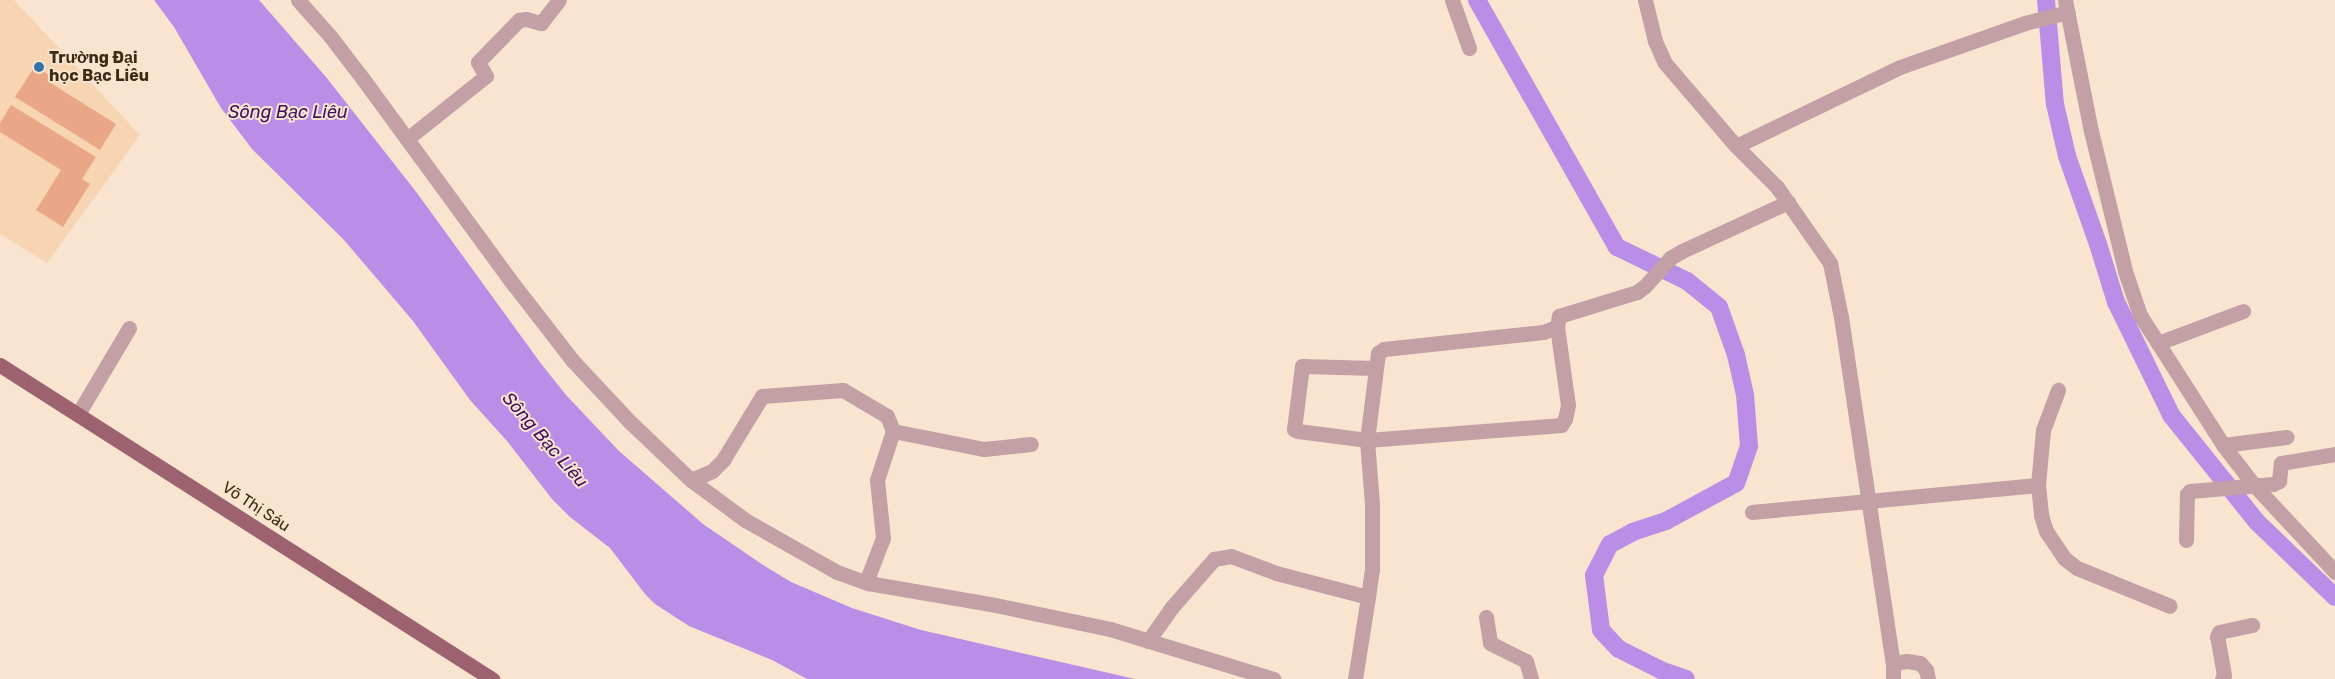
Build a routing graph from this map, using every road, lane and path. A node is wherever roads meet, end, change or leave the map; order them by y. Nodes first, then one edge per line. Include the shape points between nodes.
1 (298, 0) edge
2 (559, 0) edge
3 (1645, 0) edge
4 (1455, 8) edge
5 (2063, 9) edge
6 (1469, 48) dead end
7 (407, 139) junction
8 (1736, 146) junction
9 (1788, 202) junction
10 (2242, 311) dead end
11 (1557, 327) junction
12 (129, 328) dead end
13 (2158, 344) junction
14 (0, 365) edge
15 (1375, 368) junction
16 (2058, 390) dead end
17 (78, 414) junction
18 (893, 431) junction
19 (2286, 437) dead end
20 (1367, 440) junction
21 (1031, 444) dead end
22 (2223, 446) junction
23 (2335, 454) edge
24 (691, 480) junction
25 (2038, 485) junction
26 (2254, 485) junction
27 (1869, 501) junction
28 (1752, 512) dead end
29 (2186, 540) dead end
30 (2335, 572) edge
31 (866, 582) junction
32 (1368, 598) junction
33 (2170, 606) dead end
34 (1486, 618) dead end
35 (2252, 625) dead end
36 (1148, 641) junction
37 (1893, 662) junction
38 (492, 679) edge
39 (1274, 679) edge
40 (1355, 679) edge
41 (1531, 679) edge
42 (1893, 679) edge
43 (1928, 679) edge
44 (2222, 679) edge

1 - 7 street via 330,36
2 - 7 street via 541,23 519,20 478,62 486,76
3 - 8 street via 1664,63
4 - 6 street
5 - 8 street via 1900,67
5 - 13 street via 2125,271 2140,315
7 - 24 street via 573,361
8 - 9 street via 1778,187
9 - 11 street via 1682,250 1637,292 1562,314
9 - 27 street via 1830,263
10 - 13 street
11 - 15 street via 1543,332 1384,349 1378,353
11 - 20 street via 1568,405 1561,425
12 - 17 street
13 - 22 street
14 - 17 main road, Võ Thị Sáu
15 - 20 street
15 - 20 street via 1302,366 1294,429
16 - 25 street via 2043,430
17 - 38 main road, Võ Thị Sáu
18 - 21 street via 984,449
18 - 24 street via 888,416 843,390 762,396 722,460 712,471
18 - 31 street via 877,480 883,538
19 - 22 street
20 - 32 street via 1372,504 1372,570
22 - 26 street
23 - 26 street via 2281,463 2277,483
24 - 31 street via 745,520 837,572
25 - 27 street
25 - 33 street via 2046,531 2064,558 2077,568
26 - 29 street via 2190,491 2187,494
26 - 30 street
27 - 28 street
27 - 37 street
31 - 36 street via 1110,629
32 - 36 street via 1276,573 1231,556 1224,557 1214,559 1172,607
32 - 40 street
34 - 41 street via 1490,643 1526,661
35 - 44 street via 2218,634
36 - 39 street
37 - 42 street
37 - 43 street via 1920,663

